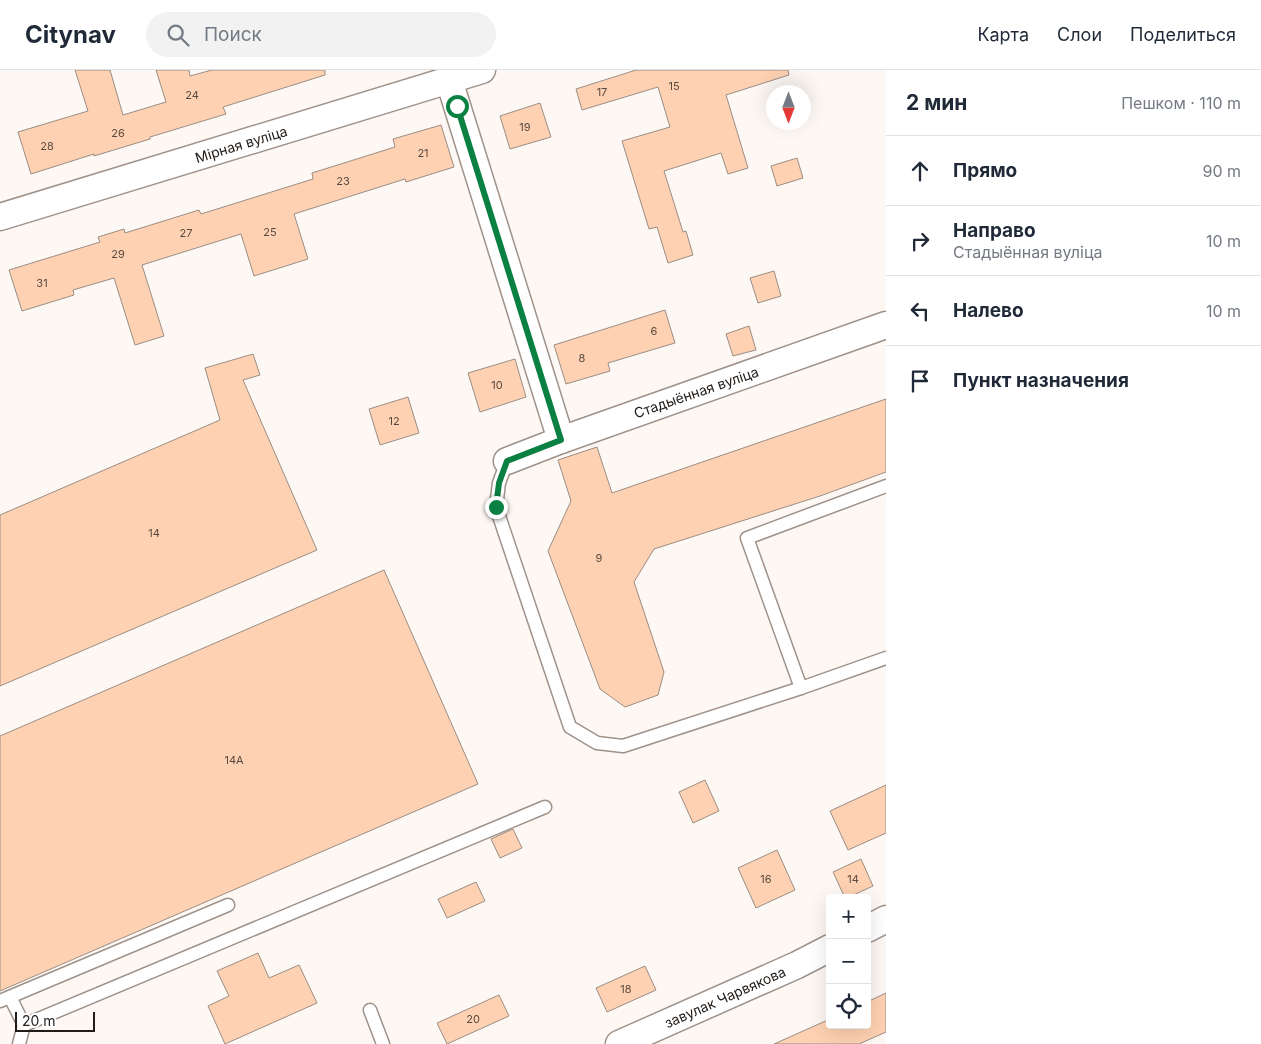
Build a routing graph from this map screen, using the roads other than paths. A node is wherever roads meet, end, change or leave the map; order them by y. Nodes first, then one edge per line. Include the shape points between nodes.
1 (482, 70) edge
2 (449, 80) junction
3 (0, 217) edge
4 (886, 325) edge
5 (561, 440) junction
6 (507, 461) joint
7 (886, 486) edge
8 (886, 658) edge
9 (801, 688) junction
10 (545, 807) dead end
11 (228, 905) dead end
12 (886, 919) edge
13 (871, 927) edge
14 (826, 950) edge
15 (5, 999) edge
16 (370, 1010) dead end
17 (24, 1025) junction
18 (19, 1044) edge
19 (383, 1044) edge
20 (619, 1044) edge

1 - 2 street, Мірная вуліца
2 - 3 street, Мірная вуліца
2 - 5 street
4 - 5 street, Стадыённая вуліца
5 - 6 street, Стадыённая вуліца
6 - 9 lane via 499,483 496,507 570,727 597,743 624,746
7 - 9 lane via 747,538
8 - 9 lane
10 - 17 lane
11 - 15 lane
12 - 13 street
14 - 20 street, завулак Чарвякова
15 - 17 lane
16 - 19 lane
17 - 18 lane

